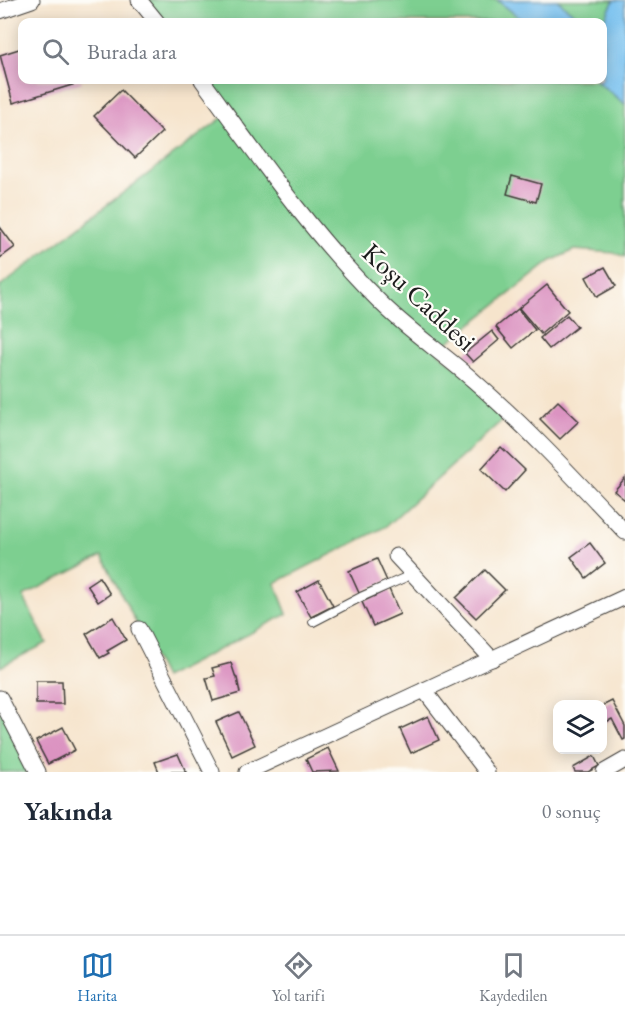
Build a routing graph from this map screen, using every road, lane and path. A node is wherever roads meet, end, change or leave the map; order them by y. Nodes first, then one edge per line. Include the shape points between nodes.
1 (32, 0) edge
2 (139, 0) edge
3 (0, 10) edge
4 (154, 18) edge
5 (205, 84) edge
6 (625, 532) edge
7 (396, 556) dead end
8 (413, 574) junction
9 (625, 597) edge
10 (313, 622) dead end
11 (139, 629) dead end
12 (492, 659) junction
13 (424, 690) junction
14 (0, 698) edge
15 (625, 760) edge
16 (38, 772) edge
17 (212, 772) edge
18 (247, 772) edge
19 (487, 772) edge
20 (604, 772) edge

1 - 3 street
2 - 4 street
5 - 6 street, Koşu Caddesi via 306,220 370,292 510,413
7 - 8 street
8 - 10 lane
8 - 12 street
9 - 12 street
11 - 17 street
12 - 13 street
13 - 18 street
13 - 19 street
14 - 16 street
15 - 20 street

